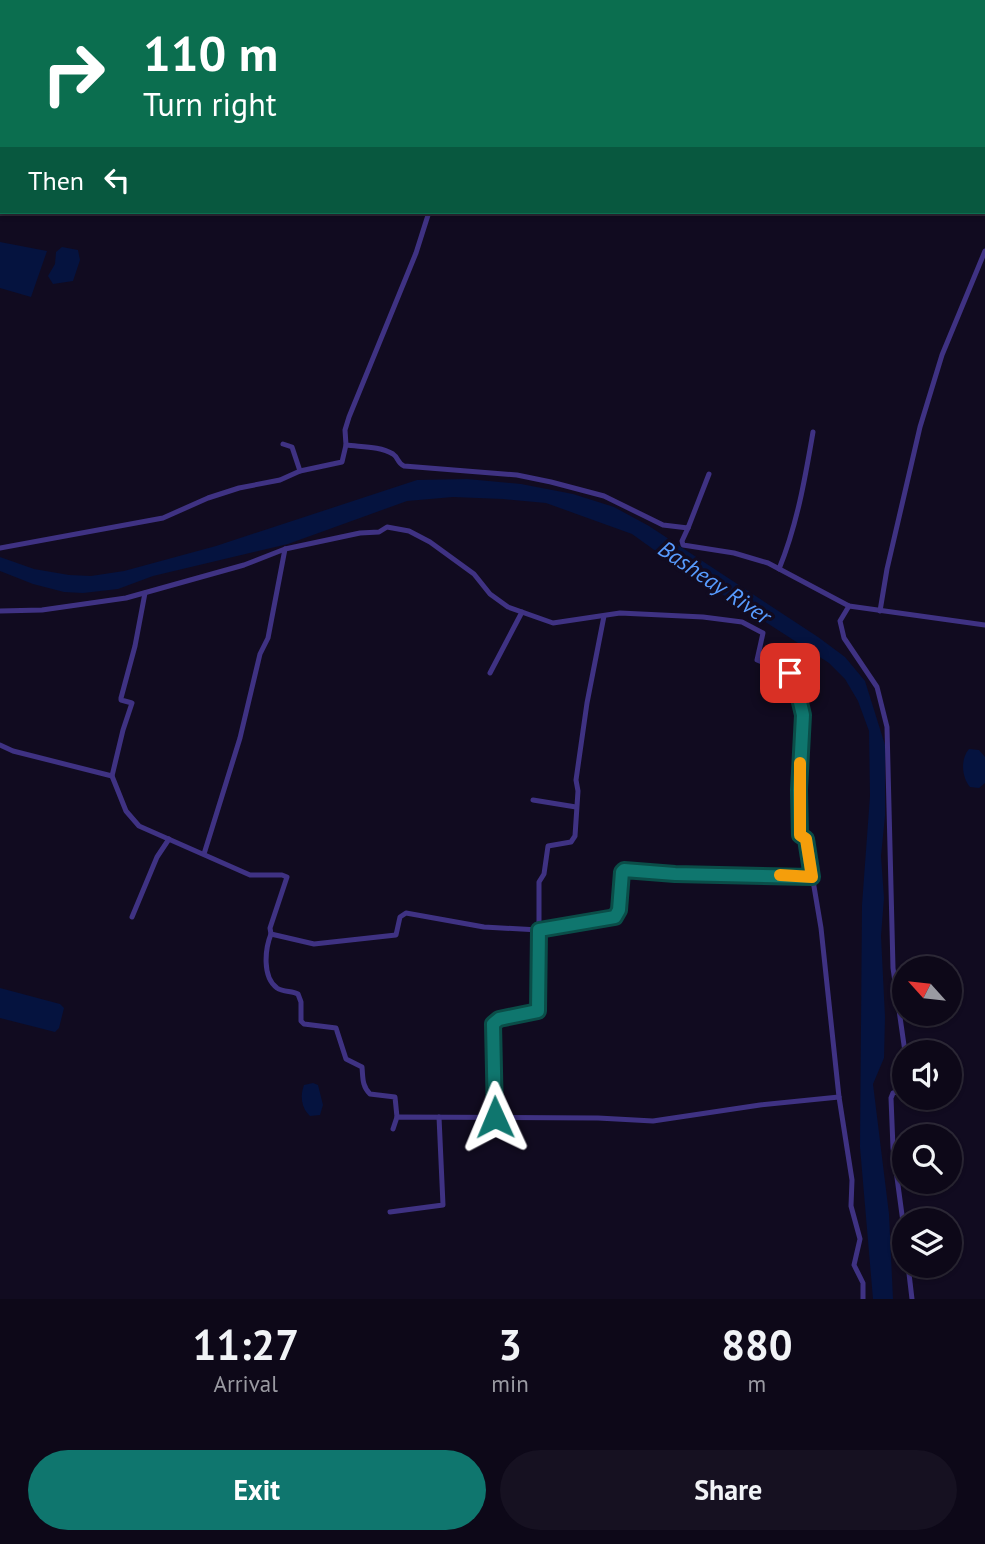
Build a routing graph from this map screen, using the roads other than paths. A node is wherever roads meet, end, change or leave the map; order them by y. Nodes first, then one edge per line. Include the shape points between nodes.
1 (428, 214) edge
2 (985, 251) edge
3 (813, 432) dead end
4 (284, 444) dead end
5 (346, 445) junction
6 (300, 471) junction
7 (709, 474) dead end
8 (688, 528) junction
9 (0, 548) edge
10 (285, 548) junction
11 (779, 569) junction
12 (145, 593) junction
13 (849, 606) junction
14 (0, 611) edge
15 (880, 611) junction
16 (522, 612) junction
17 (604, 616) junction
18 (985, 625) edge
19 (490, 673) dead end
20 (0, 746) edge
21 (112, 776) junction
22 (533, 800) dead end
23 (576, 807) junction
24 (169, 839) junction
25 (204, 853) junction
26 (812, 877) junction
27 (132, 917) dead end
28 (539, 930) junction
29 (271, 934) junction
30 (903, 1040) edge
31 (892, 1093) edge
32 (839, 1097) junction
33 (397, 1117) junction
34 (439, 1117) junction
35 (495, 1117) junction
36 (393, 1129) dead end
37 (901, 1208) edge
38 (390, 1212) dead end
39 (910, 1278) edge
40 (863, 1299) edge
41 (912, 1299) edge

1 - 5 street via 349,416
2 - 15 street via 942,355 920,427
3 - 11 street via 799,508
4 - 6 street via 292,447
5 - 6 street via 342,462
5 - 8 street via 382,449 394,454 404,467 517,475 551,482 604,496 663,524
6 - 9 street via 208,498 163,518
7 - 8 street
8 - 11 street via 683,545 734,553
10 - 12 street via 244,565
10 - 16 street via 387,527 410,531 474,574 490,594
10 - 25 street via 268,639
11 - 13 street
12 - 14 street via 42,610
12 - 21 street via 121,698 132,704
13 - 15 street
13 - 30 street via 840,621 844,638 877,687 887,727 893,968
15 - 18 street
16 - 17 street via 553,622
16 - 19 street
17 - 23 street via 587,703
17 - 26 street via 703,617 742,622 763,633 757,660 794,677 803,715 800,835 806,839
20 - 21 street
21 - 24 street via 126,811 139,826
22 - 23 street
23 - 28 street via 573,840 548,846 539,882
24 - 25 street
24 - 27 street
25 - 29 street via 250,875 287,877
26 - 28 street via 624,870 615,917
26 - 32 street
28 - 29 street via 484,927 406,913 400,917 396,935 314,944
28 - 35 street via 538,1011 493,1024
29 - 33 street via 267,945 270,980 278,989 298,994 304,1024 336,1028 346,1059 362,1067 366,1090 394,1097
31 - 37 street
32 - 35 street via 653,1121
32 - 40 street via 852,1180 851,1206 860,1239 854,1265 863,1283
33 - 34 street
33 - 36 street
34 - 35 street
34 - 38 street via 443,1205
39 - 41 street

